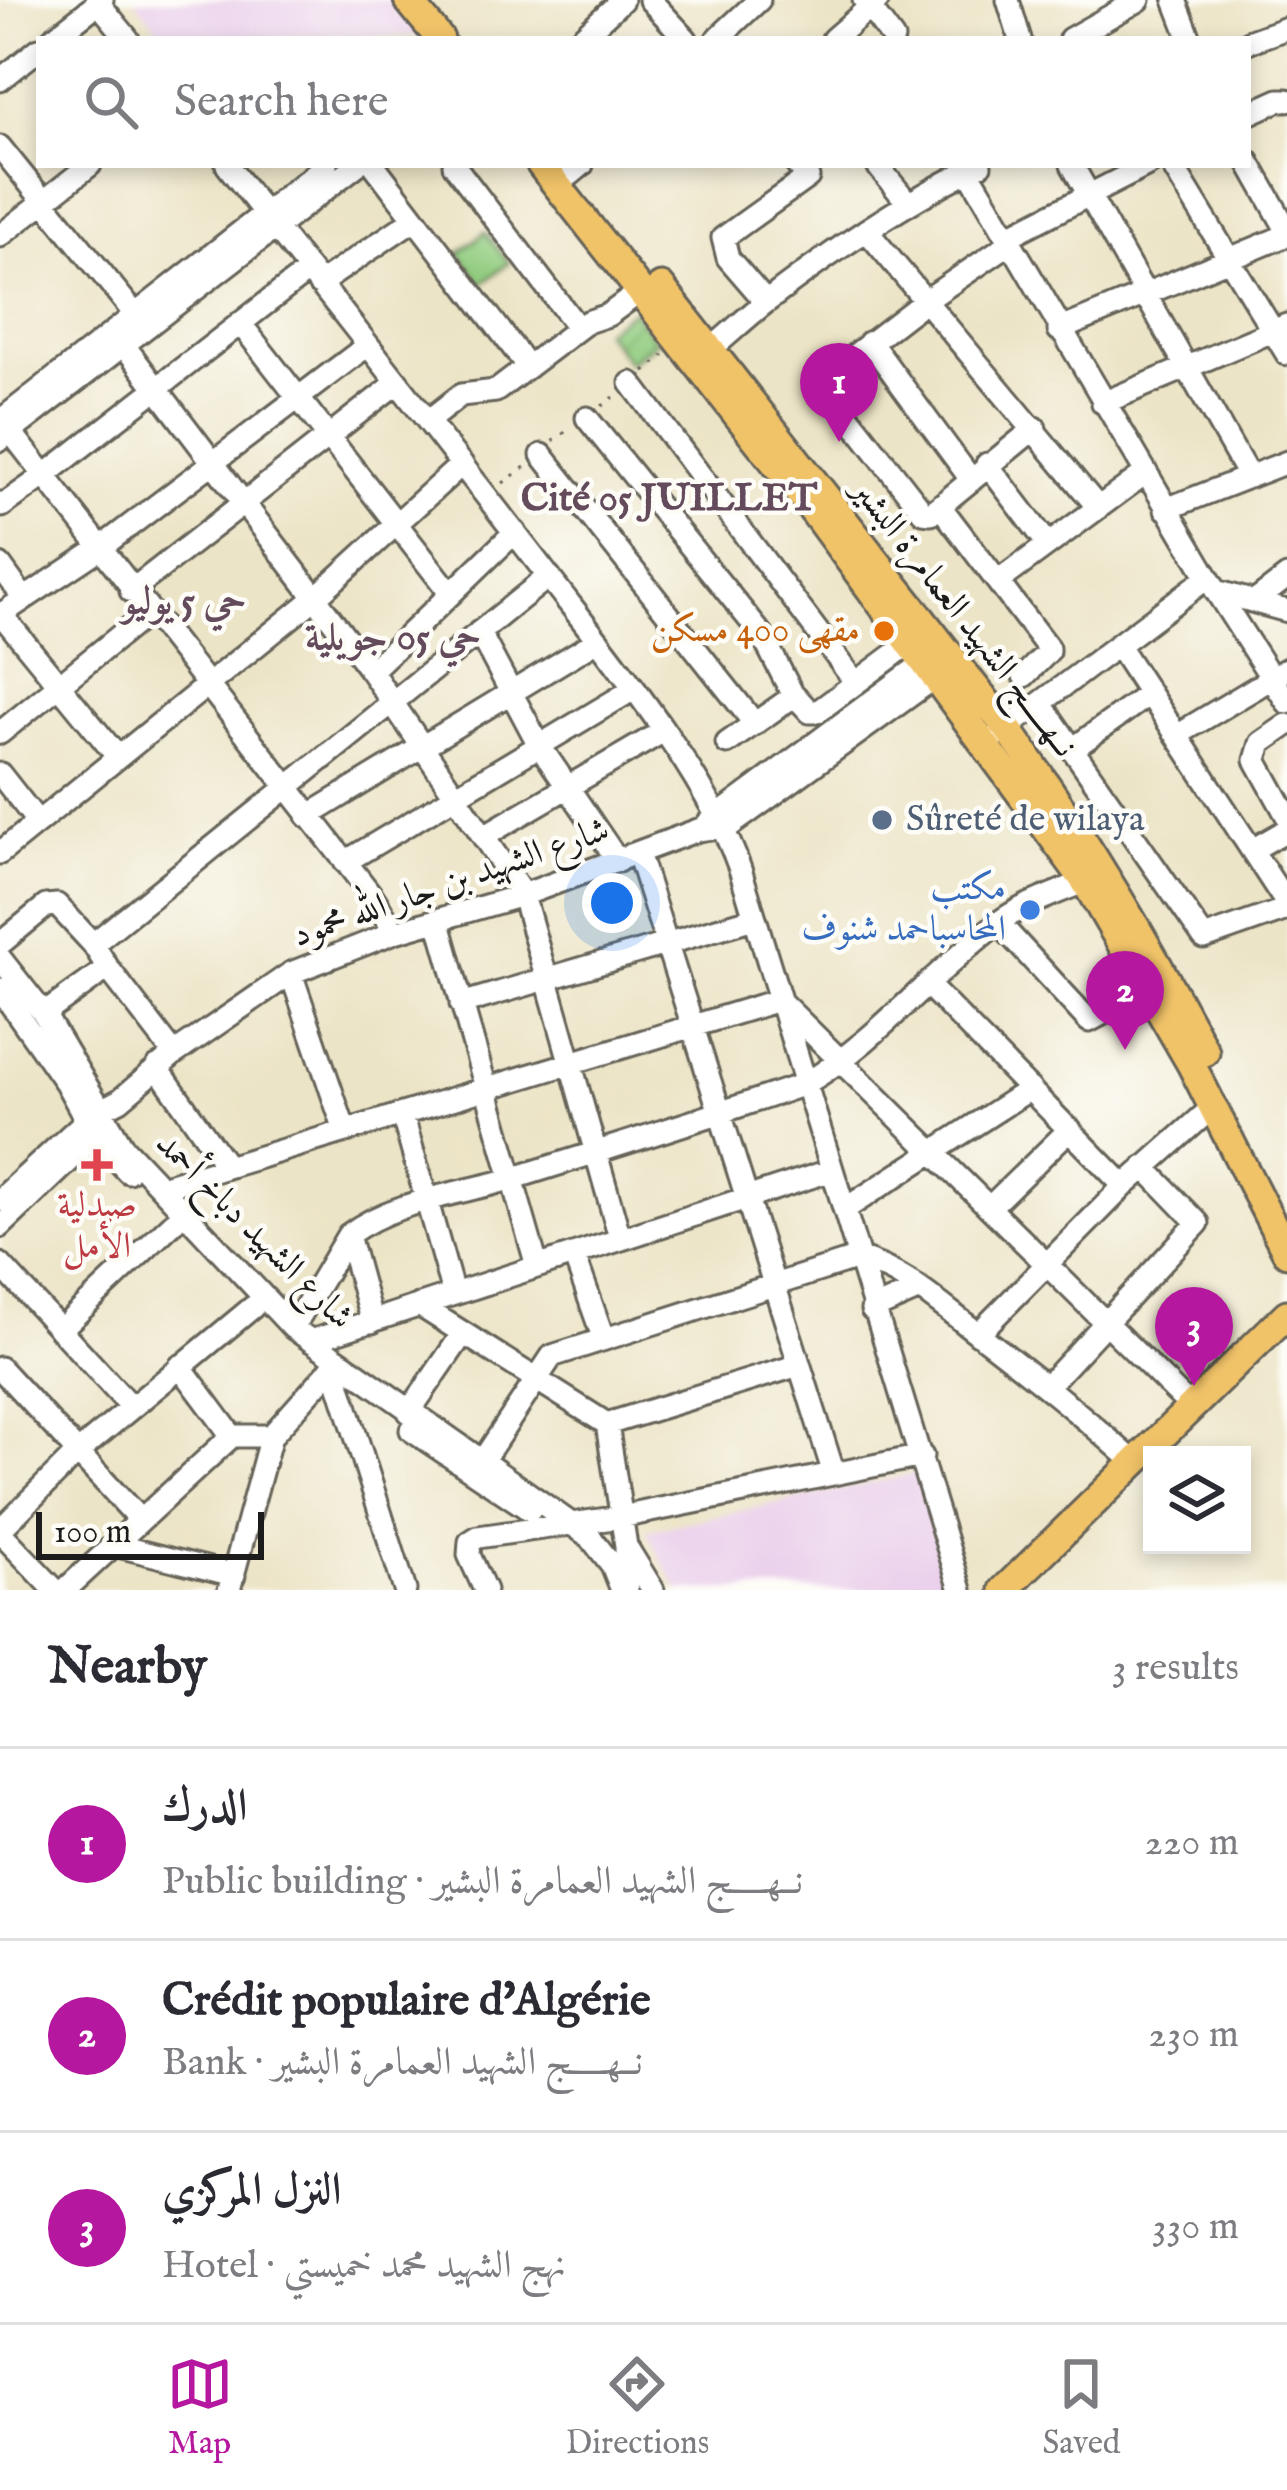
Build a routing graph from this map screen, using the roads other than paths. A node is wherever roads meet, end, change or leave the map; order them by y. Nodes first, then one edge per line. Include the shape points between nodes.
1 (408, 0) edge
2 (427, 0) edge
3 (622, 0) edge
4 (650, 0) edge
5 (759, 0) edge
6 (1008, 0) edge
7 (1139, 0) edge
8 (1175, 0) edge
9 (99, 1) edge
10 (870, 2) edge
11 (1287, 28) edge
12 (56, 36) edge
13 (126, 36) edge
14 (438, 36) edge
15 (456, 36) edge
16 (583, 36) edge
17 (683, 36) edge
18 (720, 36) edge
19 (836, 36) edge
20 (890, 36) edge
21 (1019, 36) edge
22 (1075, 36) edge
23 (1189, 36) edge
24 (1251, 41) edge
25 (36, 51) edge
26 (0, 80) edge
27 (1287, 100) edge
28 (1251, 113) edge
29 (0, 147) edge
30 (1251, 164) edge
31 (86, 168) edge
32 (229, 168) edge
33 (323, 168) edge
34 (353, 168) edge
35 (376, 168) edge
36 (456, 168) edge
37 (543, 168) edge
38 (571, 168) edge
39 (879, 168) edge
40 (969, 168) edge
41 (972, 168) edge
42 (1074, 168) edge
43 (1142, 168) edge
44 (1174, 168) edge
45 (810, 169) edge
46 (1276, 189) edge
47 (1089, 194) junction
48 (43, 202) junction
49 (908, 203) junction
50 (270, 219) junction
51 (413, 220) junction
52 (867, 231) junction
53 (1287, 232) edge
54 (0, 236) edge
55 (1008, 240) junction
56 (1229, 259) junction
57 (314, 278) junction
58 (641, 291) junction
59 (1145, 295) junction
60 (925, 301) junction
61 (766, 302) junction
62 (134, 313) junction
63 (240, 323) junction
64 (578, 328) junction
65 (1280, 328) edge
66 (1059, 330) junction
67 (870, 342) junction
68 (123, 344) junction
69 (368, 345) junction
70 (1287, 354) edge
71 (704, 355) junction
72 (1185, 366) junction
73 (528, 367) junction
74 (398, 382) junction
75 (632, 383) dead end
76 (157, 388) junction
77 (298, 400) junction
78 (1103, 403) junction
79 (587, 418) dead end
80 (429, 420) junction
81 (3, 426) edge
82 (1035, 428) junction
83 (328, 437) junction
84 (542, 454) dead end
85 (1287, 462) edge
86 (213, 463) junction
87 (462, 464) junction
88 (979, 471) junction
89 (1144, 474) junction
90 (44, 476) junction
91 (1249, 477) junction
92 (243, 502) junction
93 (0, 503) edge
94 (940, 506) junction
95 (1096, 506) junction
96 (1166, 509) junction
97 (397, 524) junction
98 (515, 532) junction
99 (1048, 543) junction
100 (98, 548) junction
101 (0, 565) edge
102 (549, 576) junction
103 (1287, 577) edge
104 (999, 581) junction
105 (1211, 584) junction
106 (131, 591) junction
107 (452, 594) junction
108 (23, 597) junction
109 (315, 598) junction
110 (1257, 600) junction
111 (1287, 611) edge
112 (148, 613) junction
113 (1, 615) edge
114 (479, 632) junction
115 (598, 640) junction
116 (1119, 647) junction
117 (934, 658) junction
118 (371, 671) junction
119 (1280, 674) edge
120 (1024, 676) dead end
121 (856, 683) junction
122 (59, 685) junction
123 (205, 686) junction
124 (634, 689) junction
125 (511, 692) junction
126 (1149, 694) junction
127 (794, 698) junction
128 (392, 700) junction
129 (1287, 702) edge
130 (1041, 704) junction
131 (754, 724) junction
132 (1287, 725) edge
133 (662, 731) junction
134 (0, 733) edge
135 (1177, 735) junction
136 (996, 736) junction
137 (727, 743) dead end
138 (423, 745) junction
139 (539, 746) junction
140 (1074, 748) junction
141 (117, 756) junction
142 (0, 774) edge
143 (567, 786) junction
144 (286, 789) junction
145 (456, 795) junction
146 (308, 816) junction
147 (1287, 816) edge
148 (37, 821) junction
149 (712, 825) junction
150 (1287, 830) edge
151 (484, 836) junction
152 (1252, 850) junction
153 (0, 853) edge
154 (628, 857) junction
155 (345, 862) junction
156 (1094, 876) junction
157 (523, 895) junction
158 (1287, 906) edge
159 (754, 917) junction
160 (438, 920) junction
161 (999, 923) junction
162 (395, 932) junction
163 (667, 943) junction
164 (0, 944) edge
165 (93, 944) junction
166 (0, 958) edge
167 (108, 968) junction
168 (291, 973) junction
169 (547, 979) junction
170 (927, 984) junction
171 (1149, 988) junction
172 (779, 1000) junction
173 (10, 1001) edge
174 (461, 1004) junction
175 (44, 1014) junction
176 (694, 1026) junction
177 (166, 1061) junction
178 (844, 1061) junction
179 (572, 1065) junction
180 (805, 1084) junction
181 (1030, 1089) junction
182 (485, 1092) junction
183 (1214, 1106) junction
184 (722, 1112) junction
185 (102, 1117) junction
186 (404, 1117) junction
187 (1070, 1129) junction
188 (345, 1131) junction
189 (935, 1151) junction
190 (596, 1152) junction
191 (227, 1167) junction
192 (1144, 1167) junction
193 (832, 1170) junction
194 (510, 1179) junction
195 (161, 1186) junction
196 (1124, 1186) junction
197 (748, 1199) junction
198 (0, 1200) edge
199 (428, 1202) junction
200 (990, 1207) junction
201 (845, 1209) junction
202 (1287, 1216) edge
203 (174, 1222) junction
204 (0, 1227) edge
205 (348, 1235) junction
206 (620, 1238) junction
207 (1287, 1253) edge
208 (574, 1255) junction
209 (858, 1258) junction
210 (0, 1264) edge
211 (1048, 1264) junction
212 (537, 1266) junction
213 (774, 1285) junction
214 (920, 1289) junction
215 (453, 1293) junction
216 (419, 1305) junction
217 (253, 1306) junction
218 (872, 1310) junction
219 (1287, 1314) edge
220 (372, 1322) junction
221 (1105, 1322) junction
222 (60, 1330) junction
223 (302, 1334) junction
224 (978, 1334) junction
225 (462, 1335) junction
226 (603, 1336) junction
227 (799, 1365) junction
228 (180, 1366) junction
229 (0, 1368) edge
230 (334, 1371) junction
231 (534, 1381) junction
232 (1047, 1386) junction
233 (130, 1407) junction
234 (1191, 1407) junction
235 (409, 1412) junction
236 (607, 1424) junction
237 (232, 1436) junction
238 (271, 1436) junction
239 (77, 1453) junction
240 (922, 1456) junction
241 (1135, 1463) junction
242 (478, 1467) junction
243 (835, 1474) junction
244 (622, 1516) junction
245 (140, 1520) junction
246 (563, 1525) junction
247 (0, 1531) edge
248 (114, 1545) junction
249 (626, 1546) junction
250 (232, 1582) edge
251 (55, 1590) edge
252 (64, 1590) edge
253 (405, 1590) edge
254 (485, 1590) edge
255 (607, 1590) edge
256 (625, 1590) edge
257 (653, 1590) edge
258 (961, 1590) edge
259 (1004, 1590) edge

1 - 14 main road
2 - 15 main road
3 - 16 street
4 - 17 street
5 - 18 street
6 - 21 street
7 - 22 street
8 - 23 street
9 - 12 street
9 - 13 street
10 - 19 street
10 - 20 street
11 - 24 street
25 - 26 street
27 - 28 street
29 - 48 street
30 - 46 street
31 - 48 street
32 - 50 street
33 - 50 street
34 - 50 street
35 - 51 street
36 - 64 street
37 - 58 main road, نــهـــــج الشهيد العمامرة البشير
38 - 71 main road, نــهـــــج الشهيد العمامرة البشير
39 - 49 street
40 - 49 street
41 - 55 street
42 - 47 street
43 - 47 street
44 - 56 street
45 - 61 street via 722,238 728,258
46 - 53 street
47 - 55 street
47 - 59 street
48 - 54 street
48 - 62 street
49 - 52 street
50 - 57 street
50 - 62 street
50 - 68 street
51 - 57 street
51 - 73 street
52 - 60 street
52 - 61 street
53 - 56 street
55 - 60 street
55 - 66 street
56 - 59 street
56 - 65 street
57 - 63 street
57 - 69 street
58 - 64 street
58 - 71 main road, نــهـــــج الشهيد العمامرة البشير
59 - 66 street
59 - 72 street
60 - 67 street
60 - 82 street
61 - 71 street
62 - 81 street
63 - 76 street
63 - 77 street
64 - 73 street
65 - 70 street
65 - 72 street
66 - 78 street
67 - 88 street
67 - 94 street via 821,381 923,512
68 - 76 street
68 - 81 street
69 - 74 street
69 - 77 street
71 - 117 main road, نــهـــــج الشهيد العمامرة البشير
72 - 78 street
72 - 91 street
73 - 80 street via 492,393 461,394
74 - 80 street
74 - 83 street
75 - 121 street
76 - 86 street
76 - 90 street
77 - 83 street
77 - 86 street
78 - 89 street
79 - 127 street via 762,635
80 - 87 street
81 - 90 street
82 - 88 street
82 - 95 street
83 - 92 street
83 - 97 street
84 - 131 street
85 - 91 street
86 - 92 street
86 - 100 street
87 - 97 street
87 - 98 street
88 - 94 street
88 - 99 street
89 - 95 street
89 - 96 street
90 - 93 street
90 - 100 street
91 - 96 street
92 - 106 street
92 - 109 street
94 - 104 street
95 - 99 street
96 - 105 street
97 - 107 street
97 - 109 street
98 - 102 street
98 - 107 street
99 - 104 street
100 - 106 street
100 - 108 street
101 - 108 street
102 - 114 street
102 - 115 street
103 - 110 street
104 - 120 street via 1049,650
105 - 110 street
105 - 116 street
105 - 119 street
106 - 112 street
107 - 118 street
108 - 113 street
109 - 118 street
109 - 123 street
110 - 111 street
112 - 122 street
112 - 123 street
113 - 122 street
114 - 125 street
114 - 128 street
115 - 124 street
115 - 125 street
116 - 126 street
116 - 130 street
117 - 121 street
117 - 136 main road, نــهـــــج الشهيد العمامرة البشير
117 - 149 street, شارع الشهيد بن جار الله محمود
118 - 128 street
119 - 129 street
119 - 135 street
121 - 127 street via 814,713
122 - 134 street
122 - 141 street
123 - 141 street
123 - 144 street
124 - 133 street
124 - 139 street
125 - 138 street
125 - 139 street
126 - 135 street
126 - 140 street
127 - 131 street
128 - 138 street
128 - 144 street
130 - 136 street
130 - 140 street
131 - 137 street
132 - 147 street via 1261,743 1256,760
133 - 143 street
133 - 149 street
135 - 152 street
136 - 156 main road, نــهـــــج الشهيد العمامرة البشير
138 - 145 street
138 - 146 street
139 - 143 street
139 - 145 street
140 - 158 street via 1204,938
141 - 148 street
142 - 148 street
143 - 151 street
143 - 154 street
144 - 146 street
144 - 165 street
145 - 151 street
145 - 155 street
146 - 155 street
148 - 153 street
149 - 154 street, شارع الشهيد بن جار الله محمود
149 - 159 street
150 - 152 street
151 - 157 street
152 - 158 street
154 - 157 street, شارع الشهيد بن جار الله محمود
154 - 163 street
155 - 162 street
156 - 161 street
156 - 171 main road, نــهـــــج الشهيد العمامرة البشير
156 - 202 main road, نــهـــــج الشهيد العمامرة البشير via 1170,985
157 - 160 street, شارع الشهيد بن جار الله محمود
157 - 169 street
159 - 163 street
159 - 172 street
160 - 162 street, شارع الشهيد بن جار الله محمود
160 - 174 street
161 - 170 street
161 - 171 street via 1089,1021
162 - 168 street, شارع الشهيد بن جار الله محمود
163 - 169 street
163 - 176 street
164 - 165 street via 57,905
165 - 167 street
166 - 173 street, شارع الشهيد دباخ أحمد
167 - 175 street
167 - 177 street
168 - 177 street, شارع الشهيد بن جار الله محمود
168 - 188 street
169 - 174 street
169 - 179 street
170 - 178 street
170 - 181 street
171 - 183 main road, نــهـــــج الشهيد العمامرة البشير
172 - 176 street
172 - 178 street
172 - 180 street
173 - 175 street, شارع الشهيد دباخ أحمد
173 - 185 street, شارع الشهيد دباخ أحمد
174 - 182 street
175 - 185 street, شارع الشهيد دباخ أحمد
176 - 179 street
176 - 184 street
177 - 185 street, شارع الشهيد بن جار الله محمود
177 - 191 street
178 - 180 street
178 - 189 street
179 - 182 street
179 - 190 street
180 - 184 street
180 - 193 street
181 - 187 street
181 - 189 street
182 - 186 street
182 - 194 street
183 - 192 street
183 - 207 main road, نــهـــــج الشهيد العمامرة البشير
184 - 190 street
184 - 197 street
185 - 195 street, شارع الشهيد دباخ أحمد
185 - 198 street, شارع الشهيد بن جار الله محمود
185 - 203 street, شارع الشهيد دباخ أحمد
185 - 204 street, شارع الشهيد بن جار الله محمود
186 - 188 street
186 - 199 street
187 - 196 street
187 - 200 street
188 - 191 street
189 - 200 street
189 - 201 street
190 - 194 street
190 - 206 street
191 - 195 street
192 - 196 street
192 - 221 street via 1198,1223
193 - 197 street
193 - 201 street
194 - 199 street
194 - 212 street
195 - 223 street, شارع الشهيد دباخ أحمد
196 - 211 street
197 - 206 street
197 - 213 street
199 - 205 street
199 - 215 street
200 - 211 street
201 - 209 street
203 - 217 street, شارع الشهيد دباخ أحمد
203 - 222 street
205 - 220 street
205 - 223 street
206 - 208 street
208 - 212 street
208 - 226 street
209 - 213 street
209 - 214 street
209 - 218 street
210 - 222 street
211 - 221 street
211 - 224 street
212 - 215 street
213 - 226 street
213 - 227 street
214 - 218 street
214 - 224 street
215 - 216 street
216 - 220 street
216 - 225 street
217 - 228 street
217 - 230 street, شارع الشهيد دباخ أحمد
218 - 240 street
219 - 234 main road
220 - 223 street
221 - 232 street
221 - 234 street
222 - 233 street
223 - 230 street, شارع الشهيد دباخ أحمد
224 - 232 street
225 - 231 street
225 - 235 street
226 - 231 street via 552,1356
227 - 236 street
227 - 243 street
228 - 233 street
228 - 237 street
229 - 239 street
230 - 235 street, شارع الشهيد دباخ أحمد
230 - 238 street
230 - 242 street, شارع الشهيد دباخ أحمد
230 - 253 street
231 - 236 street
231 - 242 street
232 - 241 street
233 - 239 street
234 - 241 main road
235 - 242 street, شارع الشهيد دباخ أحمد
236 - 244 street
237 - 238 street
237 - 245 street
238 - 250 street
239 - 245 street
239 - 247 street
240 - 243 street
240 - 258 street
241 - 259 main road
242 - 246 street, شارع الشهيد دباخ أحمد
243 - 244 street
244 - 246 street
244 - 249 street
245 - 248 street
246 - 254 street via 470,1542
246 - 255 street, شارع الشهيد دباخ أحمد
246 - 256 street, شارع الشهيد دباخ أحمد via 606,1555
247 - 251 street
248 - 250 street
248 - 252 street
249 - 256 street
249 - 257 street

